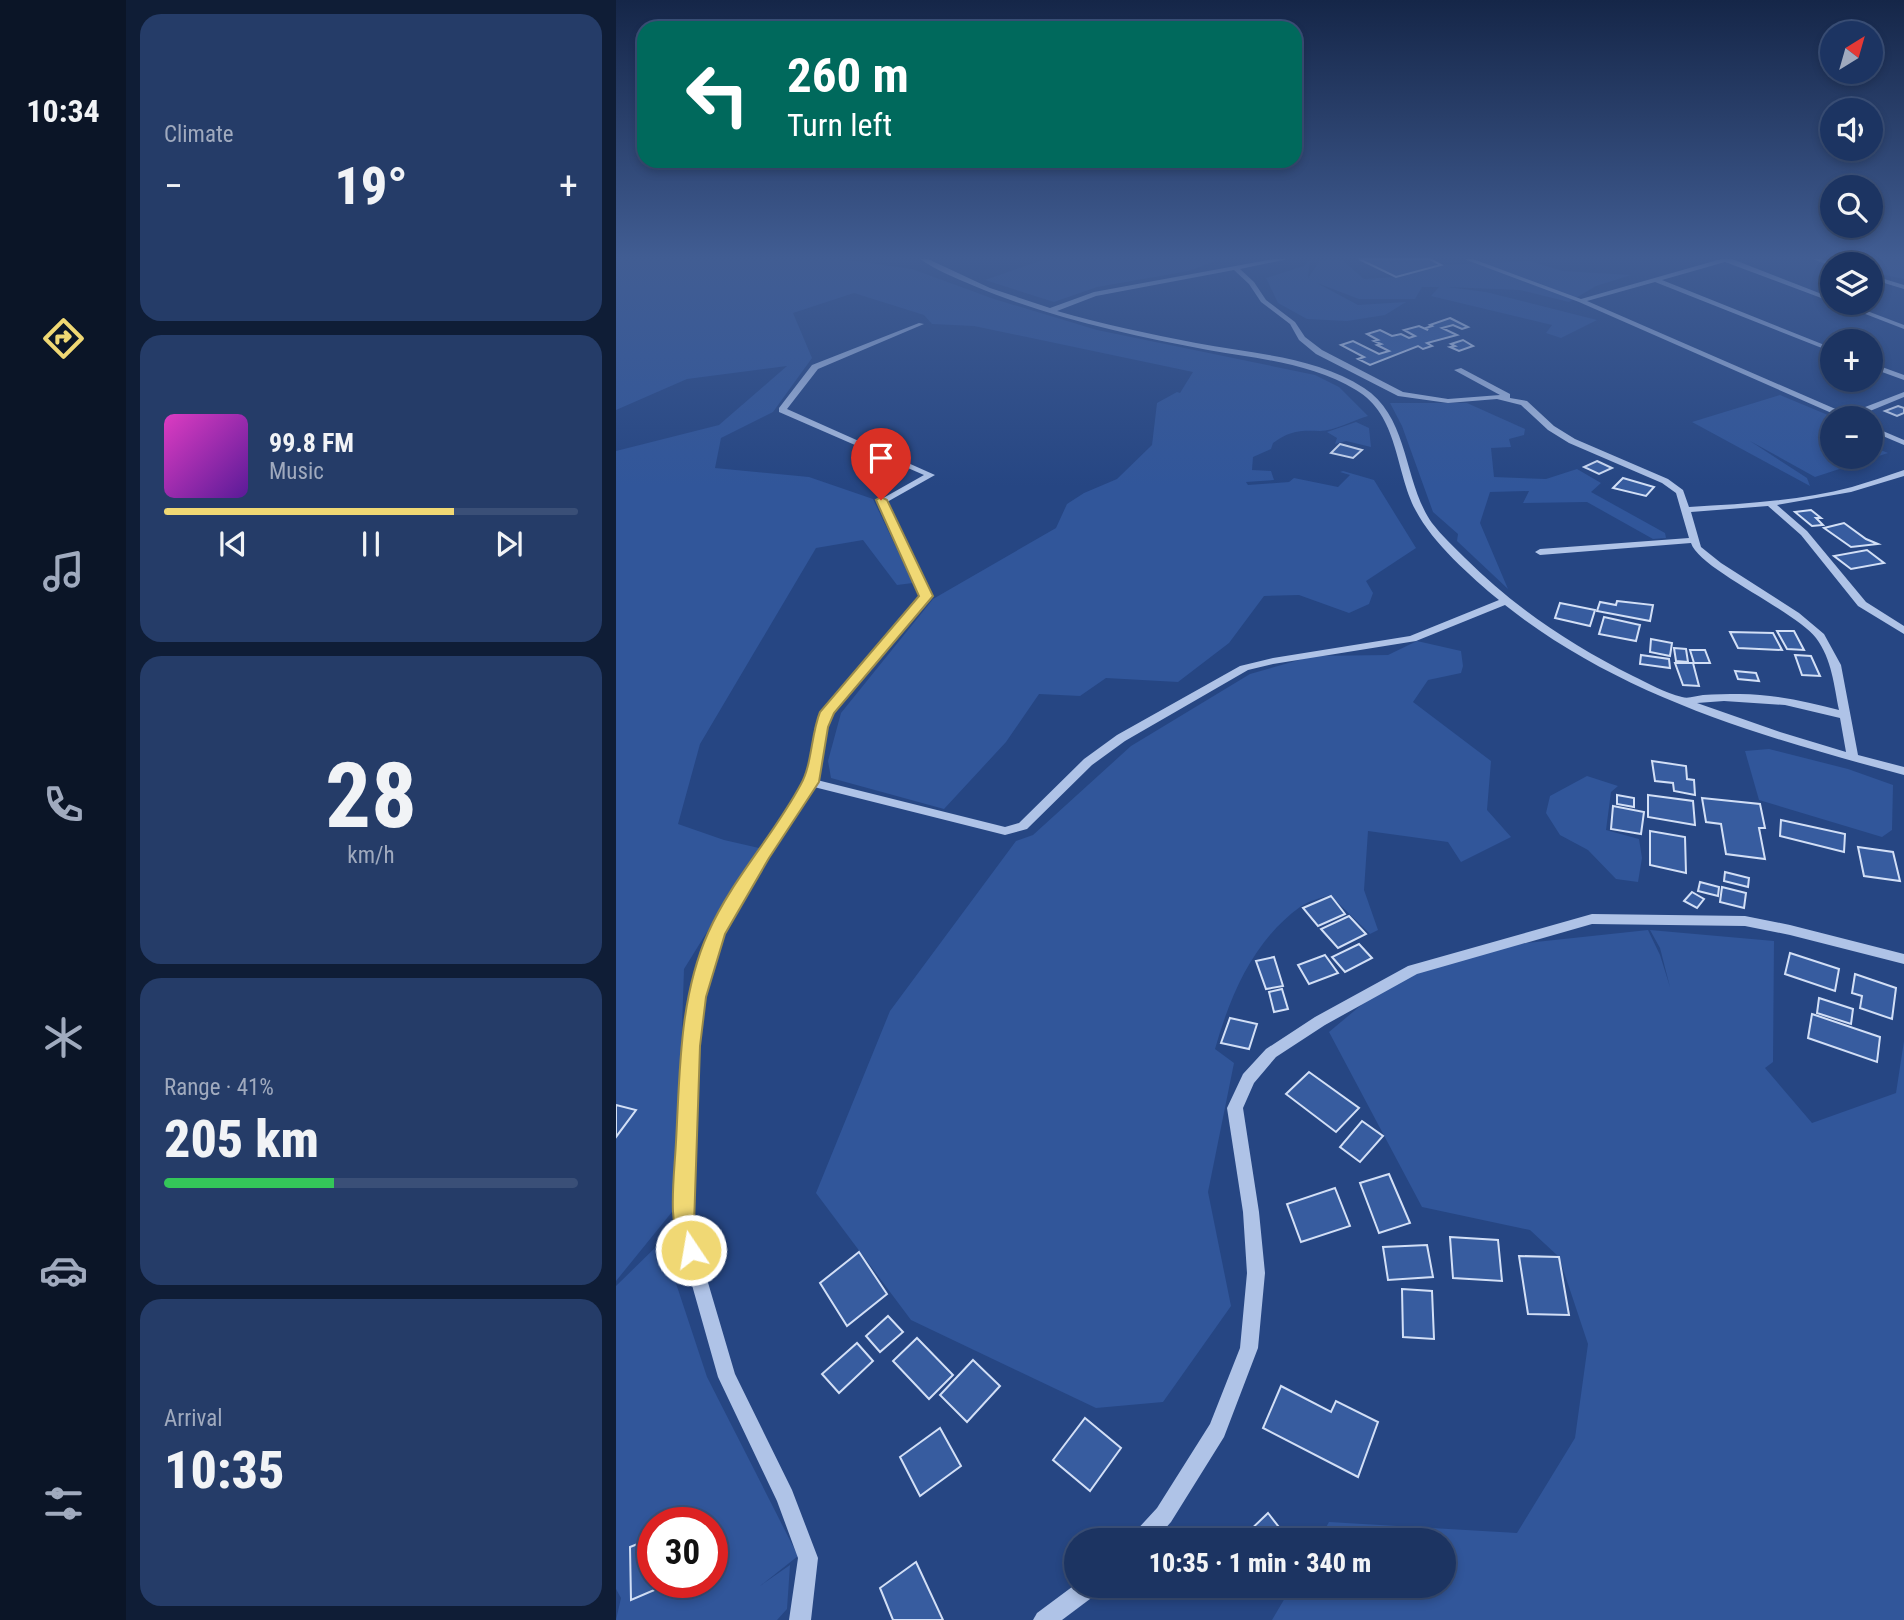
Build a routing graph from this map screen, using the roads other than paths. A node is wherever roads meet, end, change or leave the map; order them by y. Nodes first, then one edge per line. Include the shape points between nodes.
1 (895, 335) edge
2 (1144, 335) edge
3 (1300, 335) edge
4 (1657, 335) edge
5 (1793, 335) edge
6 (1820, 345) edge
7 (1458, 370) dead end
8 (1883, 370) edge
9 (1904, 378) edge
10 (1904, 394) edge
11 (1513, 400) junction
12 (1820, 406) edge
13 (1876, 406) edge
14 (1883, 433) edge
15 (1904, 443) edge
16 (1904, 473) edge
17 (1768, 502) junction
18 (1685, 510) junction
19 (1694, 540) junction
20 (1540, 552) dead end
21 (1503, 602) junction
22 (1904, 631) edge
23 (1682, 702) junction
24 (1846, 716) junction
25 (1853, 757) junction
26 (1904, 771) edge
27 (811, 782) junction
28 (1904, 959) edge
29 (1152, 1528) edge
30 (1074, 1598) edge
31 (800, 1620) edge
32 (1044, 1620) edge

1 - 27 street via 815,367 782,410 931,475 881,500 926,596 827,712
2 - 21 street via 1314,369 1365,392 1394,432 1419,511
3 - 11 street via 1319,352 1401,394 1448,401
4 - 12 street
5 - 6 street
7 - 11 street
8 - 9 street
10 - 13 street
11 - 18 street via 1524,403 1572,442 1665,481 1680,492
14 - 15 street
16 - 17 street via 1848,491
17 - 18 street
17 - 22 street via 1804,533 1862,604
18 - 19 street
19 - 20 street
19 - 24 street via 1718,565 1820,636 1836,665
21 - 23 street via 1608,669
21 - 27 street via 1412,639 1244,668 1121,738 1088,762 1023,826 1005,831
23 - 24 street via 1716,696 1758,697
23 - 25 street via 1775,737
24 - 25 street
25 - 26 street
27 - 31 street via 729,910 702,978 691,1046 683,1225 727,1377 785,1497 808,1558
28 - 29 street via 1745,921 1592,919 1413,970 1271,1053 1248,1079 1235,1108 1256,1273 1249,1348 1217,1430
30 - 32 street

